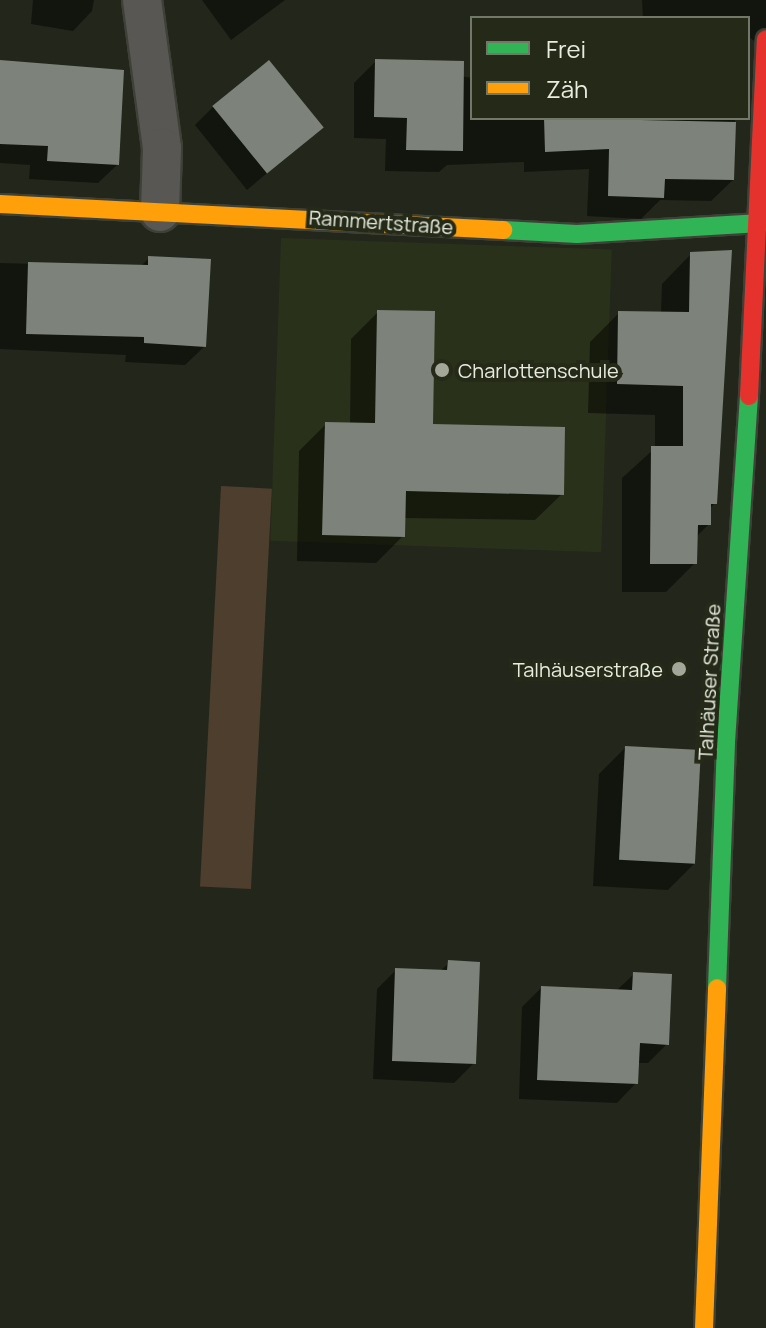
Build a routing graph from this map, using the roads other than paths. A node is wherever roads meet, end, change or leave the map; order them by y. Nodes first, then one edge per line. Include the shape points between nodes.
1 (142, 0) edge
2 (766, 39) edge
3 (0, 204) edge
4 (160, 212) junction
5 (761, 223) junction
6 (760, 313) edge
7 (704, 1328) edge

1 - 4 street via 162,148
2 - 5 street, Talhäuser Straße
3 - 4 street, Rammertstraße
4 - 5 street, Rammertstraße via 577,234
5 - 6 street, Talhäuser Straße
6 - 7 street, Talhäuser Straße via 726,742

